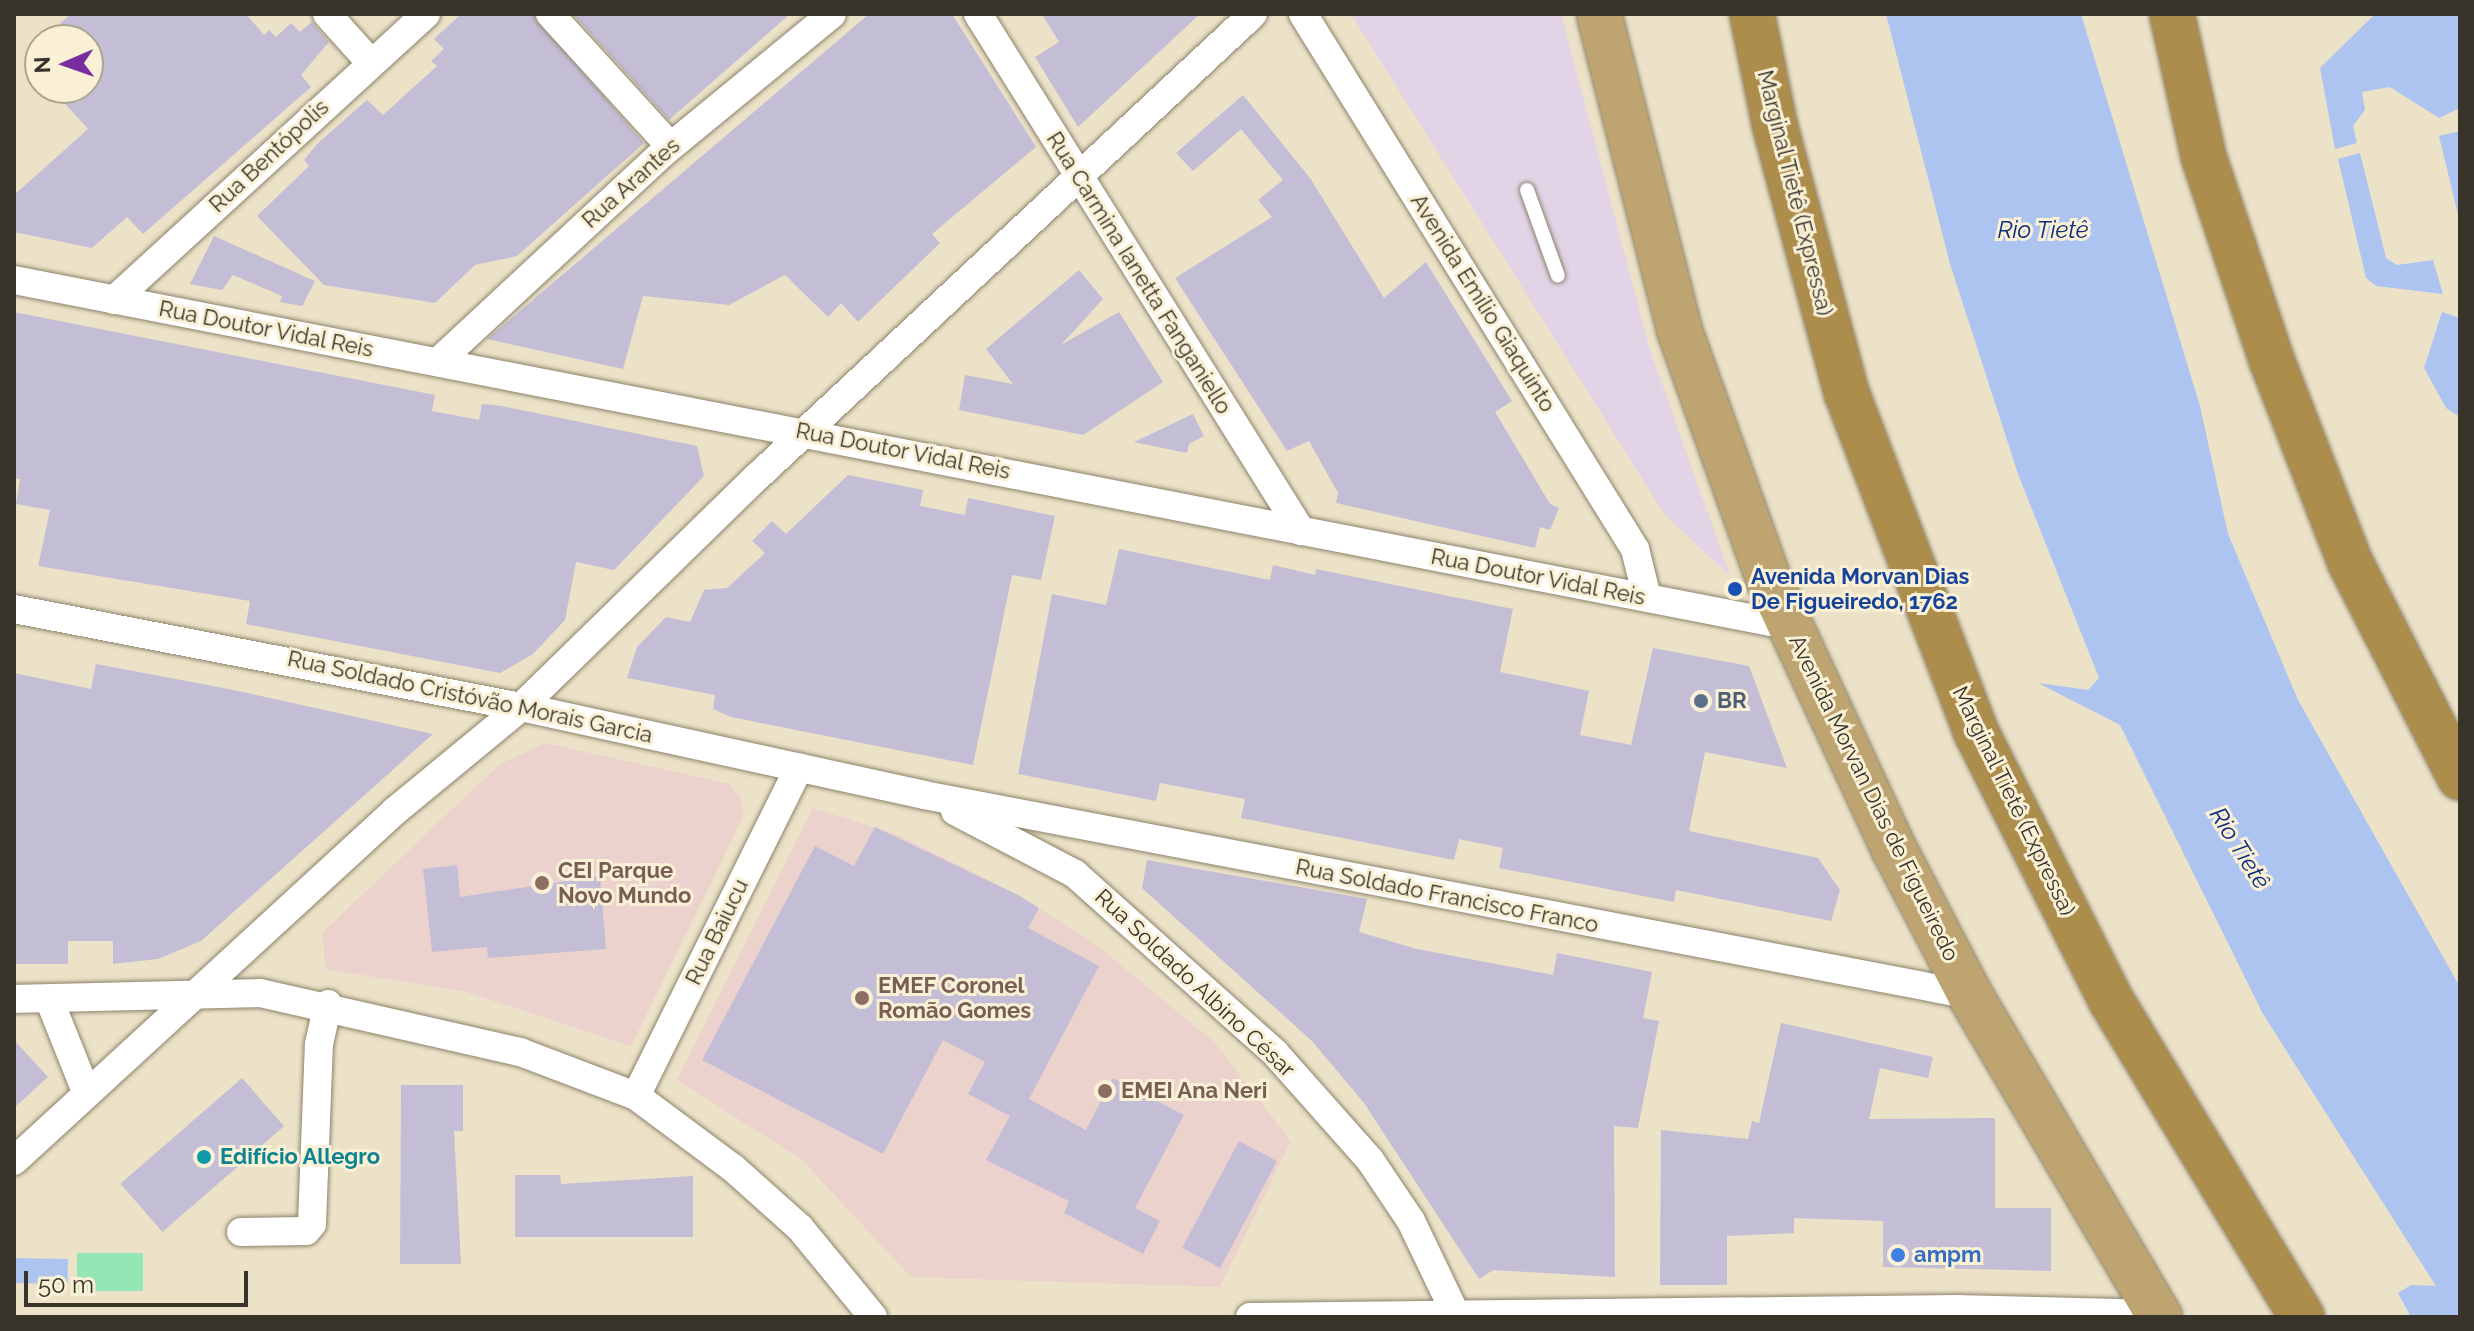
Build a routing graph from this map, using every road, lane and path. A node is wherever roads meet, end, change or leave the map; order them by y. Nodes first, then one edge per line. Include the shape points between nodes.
1 (327, 14) edge
2 (426, 14) edge
3 (550, 14) edge
4 (832, 14) edge
5 (978, 14) edge
6 (1253, 14) edge
7 (1303, 14) edge
8 (1599, 14) edge
9 (1752, 14) edge
10 (2172, 14) edge
11 (370, 62) junction
12 (670, 146) junction
13 (1077, 175) junction
14 (1527, 190) dead end
15 (1558, 276) dead end
16 (14, 280) edge
17 (114, 300) junction
18 (439, 361) junction
19 (805, 432) junction
20 (1301, 531) junction
21 (1647, 597) junction
22 (14, 609) edge
23 (1791, 626) junction
24 (521, 707) junction
25 (799, 767) junction
26 (2460, 778) edge
27 (924, 795) junction
28 (198, 992) junction
29 (1970, 995) junction
30 (14, 999) edge
31 (49, 999) junction
32 (328, 1004) junction
33 (87, 1094) junction
34 (636, 1096) junction
35 (14, 1161) edge
36 (241, 1232) dead end
37 (2159, 1316) edge
38 (873, 1317) edge
39 (1250, 1317) edge
40 (1457, 1317) edge
41 (2302, 1317) edge

1 - 11 street
2 - 11 street, Rua Bentópolis
3 - 12 street
4 - 12 street, Rua Arantes
5 - 13 street, Rua Carmina Ianetta Fanganiello
6 - 13 street
7 - 21 street, Avenida Emílio Giaquinto via 1635,549
8 - 23 highway, Avenida Morvan Dias de Figueiredo via 1679,329
9 - 41 highway, Marginal Tietê (Expressa) via 1775,126 1847,394 1976,732 2112,1002
10 - 26 highway via 2204,158 2272,361 2350,562
11 - 17 street, Rua Bentópolis
12 - 18 street, Rua Arantes
13 - 19 street
13 - 20 street, Rua Carmina Ianetta Fanganiello
14 - 15 lane
16 - 17 street, Rua Doutor Vidal Reis
17 - 18 street, Rua Doutor Vidal Reis
18 - 19 street, Rua Doutor Vidal Reis
19 - 20 street, Rua Doutor Vidal Reis
19 - 24 street
20 - 21 street, Rua Doutor Vidal Reis
21 - 23 street, Rua Doutor Vidal Reis
22 - 24 street, Rua Soldado Cristóvão Morais Garcia
23 - 29 highway, Avenida Morvan Dias de Figueiredo
24 - 25 street, Rua Soldado Cristóvão Morais Garcia
24 - 28 street via 395,811
25 - 27 street, Rua Soldado Cristóvão Morais Garcia
25 - 34 street, Rua Baiucu
27 - 29 street, Rua Soldado Francisco Franco
27 - 40 street, Rua Soldado Albino César via 1075,874 1275,1053 1370,1160 1411,1221
28 - 31 street
28 - 32 street
28 - 33 street
29 - 37 highway, Avenida Morvan Dias de Figueiredo
30 - 31 street
31 - 33 street
32 - 34 street via 520,1052
32 - 36 street via 319,1044 312,1224 306,1231
33 - 35 street
34 - 38 street via 733,1168 800,1228
37 - 40 street via 1956,1309
39 - 40 street

